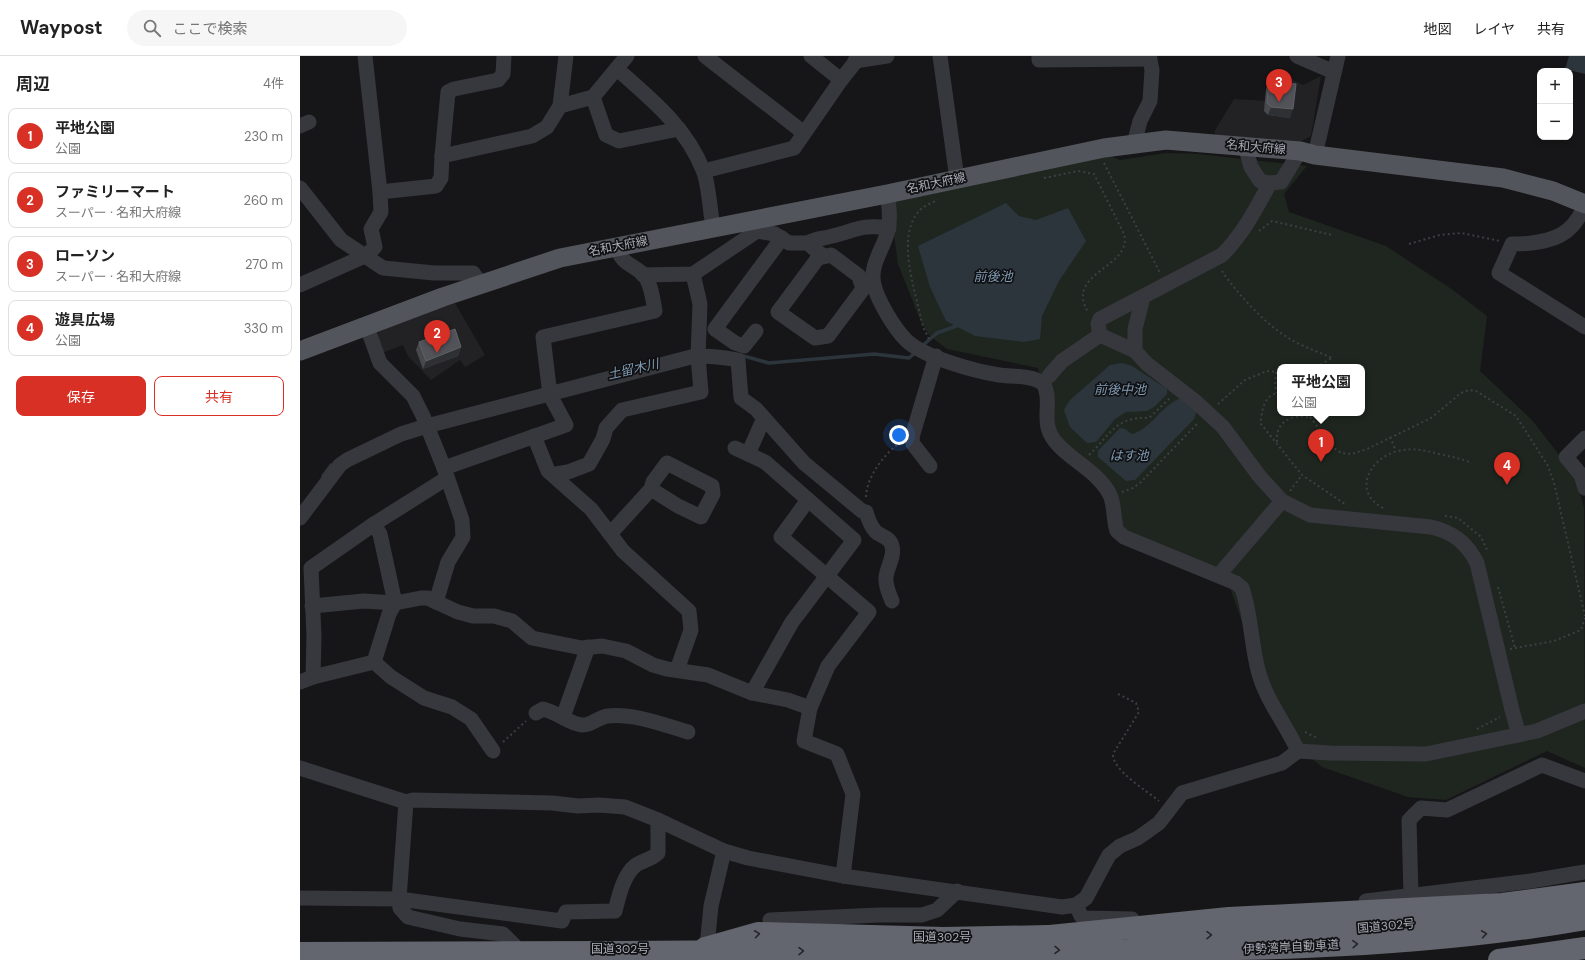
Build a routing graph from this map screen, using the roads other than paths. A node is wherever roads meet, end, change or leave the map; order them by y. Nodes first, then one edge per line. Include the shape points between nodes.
1 (365, 56) edge
2 (504, 56) edge
3 (566, 56) edge
4 (627, 56) edge
5 (705, 56) edge
6 (811, 56) edge
7 (886, 56) edge
8 (940, 56) edge
9 (1039, 56) edge
10 (1297, 56) edge
11 (1338, 56) edge
12 (1149, 57) edge
13 (858, 58) edge
14 (617, 69) junction
15 (1334, 72) junction
16 (841, 80) junction
17 (593, 97) junction
18 (560, 106) junction
19 (679, 129) junction
20 (804, 133) junction
21 (1134, 144) junction
22 (1245, 146) junction
23 (1308, 153) junction
24 (442, 156) junction
25 (704, 171) junction
26 (957, 179) junction
27 (1270, 183) junction
28 (300, 188) edge
29 (380, 192) junction
30 (887, 194) junction
31 (1585, 206) edge
32 (713, 227) junction
33 (888, 228) junction
34 (782, 238) junction
35 (808, 243) junction
36 (617, 247) junction
37 (821, 254) junction
38 (365, 256) junction
39 (693, 274) junction
40 (643, 275) junction
41 (481, 284) junction
42 (300, 285) edge
43 (1143, 297) junction
44 (367, 327) junction
45 (1585, 327) edge
46 (1099, 330) junction
47 (756, 332) dead end
48 (926, 349) junction
49 (300, 351) edge
50 (1135, 351) junction
51 (698, 356) junction
52 (1049, 376) dead end
53 (549, 390) junction
54 (764, 418) junction
55 (426, 422) junction
56 (534, 436) junction
57 (1585, 438) edge
58 (930, 466) dead end
59 (446, 473) junction
60 (554, 476) junction
61 (1585, 488) edge
62 (651, 489) dead end
63 (808, 500) junction
64 (1282, 501) junction
65 (300, 518) edge
66 (374, 524) junction
67 (610, 534) junction
68 (1223, 570) dead end
69 (306, 572) edge
70 (828, 576) junction
71 (892, 601) dead end
72 (436, 602) junction
73 (395, 603) junction
74 (312, 606) junction
75 (307, 635) edge
76 (588, 647) junction
77 (374, 662) junction
78 (677, 670) junction
79 (306, 680) edge
80 (752, 693) junction
81 (810, 708) junction
82 (1585, 711) edge
83 (536, 713) road end
84 (563, 717) junction
85 (688, 732) dead end
86 (1519, 735) junction
87 (492, 751) road end
88 (1298, 751) junction
89 (300, 768) edge
90 (1585, 781) edge
91 (406, 802) junction
92 (658, 820) junction
93 (724, 850) junction
94 (1585, 872) edge
95 (843, 876) junction
96 (957, 891) junction
97 (1585, 893) edge
98 (1411, 896) junction
99 (300, 898) edge
100 (399, 899) junction
101 (1585, 904) edge
102 (1076, 906) junction
103 (1585, 919) edge
104 (770, 920) dead end
105 (300, 949) edge
106 (518, 949) junction
107 (936, 950) junction
108 (1585, 950) edge
109 (300, 953) edge
110 (706, 954) edge
111 (1499, 960) edge
112 (1521, 960) edge

1 - 29 street
2 - 24 street via 503,74 498,80 448,92
3 - 18 street
4 - 14 street
5 - 20 street
6 - 16 street
7 - 13 street
8 - 26 street
9 - 12 street via 1039,60
10 - 15 street
11 - 15 street
12 - 21 street via 1152,70 1150,102 1140,121
13 - 16 street
14 - 17 street
14 - 19 street via 658,105
15 - 23 street
16 - 20 street
17 - 18 street
17 - 19 street via 606,135 619,141
18 - 24 street via 547,127 532,136
19 - 25 street
20 - 25 street via 798,144 789,150
21 - 22 main road, 名和大府線 via 1166,140
21 - 26 main road, 名和大府線
22 - 23 main road, 名和大府線
22 - 27 street via 1252,167 1260,180
23 - 27 street via 1281,182
23 - 31 main road, 名和大府線 via 1503,178 1553,191
24 - 29 street via 441,178 436,186
25 - 32 street
26 - 30 main road, 名和大府線
27 - 43 street via 1250,221 1222,255
28 - 38 street via 341,240
29 - 38 street via 381,212 371,229 375,247
30 - 32 main road, 名和大府線
30 - 33 street
31 - 45 street via 1572,227 1559,235 1545,241 1512,244 1499,273
32 - 36 main road, 名和大府線
33 - 35 street via 862,226
33 - 48 street via 875,262 874,285 879,300 906,340
34 - 35 street via 790,243
34 - 39 street via 757,231
34 - 47 street via 715,328 735,343 744,346
35 - 37 street
36 - 40 street via 628,265
36 - 41 main road, 名和大府線 via 560,258
37 - 37 street via 831,255 859,276 863,289 828,336 815,338 778,312
38 - 41 street via 383,268 394,270 473,273
38 - 42 street
39 - 40 street
39 - 51 street via 700,304
40 - 53 street via 652,294 654,311 543,337
41 - 44 main road, 名和大府線
43 - 46 street via 1100,319
43 - 50 street via 1135,329
44 - 49 main road, 名和大府線
44 - 55 street via 380,363 413,396
46 - 50 street
46 - 52 street via 1062,361
48 - 58 street via 912,438 913,444
48 - 88 street via 966,368 999,375 1033,378 1043,383 1047,395 1046,422 1051,436 1105,487 1112,502 1117,531 1124,537 1236,583 1242,588 1258,671
50 - 64 street via 1223,427 1260,477
51 - 53 street
51 - 54 street via 738,360 741,398
51 - 60 street via 701,392 622,410 606,428 590,464
53 - 55 street
53 - 56 street via 566,425
54 - 63 street via 741,451 765,462
54 - 71 street via 804,463 866,512 876,532 887,537 892,544 893,552 886,577 886,587
55 - 59 street
55 - 65 street via 347,460 337,469
56 - 59 street
56 - 60 street via 548,471
57 - 61 street via 1566,457 1581,475
59 - 66 street
59 - 72 street via 462,520 463,537 448,562
60 - 67 street via 591,510
62 - 67 street
63 - 70 street via 854,540
63 - 70 street via 781,537
64 - 68 street
64 - 86 street via 1310,515 1431,527 1444,530 1464,542 1477,563
66 - 69 street
66 - 73 street via 380,534
67 - 78 street via 623,551 689,611 691,630
69 - 74 street
70 - 80 street via 792,622
70 - 81 street via 869,612 828,666
72 - 73 street via 421,598
72 - 76 street via 473,616 494,616 512,621 532,638
73 - 74 street via 364,601
73 - 77 street
74 - 75 street
75 - 79 street
76 - 78 street via 602,646 626,651 653,665
76 - 84 street
77 - 79 street
77 - 87 street via 391,677 424,698 452,707 471,719
78 - 80 street via 708,675
80 - 81 street via 788,700
81 - 95 street via 804,741 837,754 853,794
82 - 86 street via 1537,731
83 - 84 street via 543,709
84 - 85 street via 582,726 609,715 643,719
86 - 88 street via 1426,754
88 - 102 street via 1282,763 1182,793 1159,823 1109,855 1086,898
89 - 91 street
90 - 98 street via 1542,765 1447,810 1421,808 1409,820
91 - 92 street via 413,800 599,805 625,807
91 - 100 street
92 - 93 street
92 - 100 street via 658,853 632,870 623,883 614,911 566,912 562,921
93 - 95 street via 748,858
93 - 110 street via 711,906
94 - 98 street
95 - 96 street
96 - 102 street via 1062,907
96 - 104 street via 937,910 922,915
97 - 107 highway, bridge via 1502,904 1229,918
98 - 102 street via 1180,914 1165,920 1085,918
99 - 100 street
100 - 106 street via 400,908 408,917 503,934
110 -> 101 highway, 国道302号 via 758,933 944,938 1209,936 1329,932 1550,910
107 -> 103 highway, 伊勢湾岸自動車道, bridge via 1179,951 1293,947 1477,935
105 - 106 highway, 国道302号
106 - 110 highway, 国道302号
109 -> 107 highway, 伊勢湾岸自動車道, bridge
108 - 111 highway
108 - 112 highway

